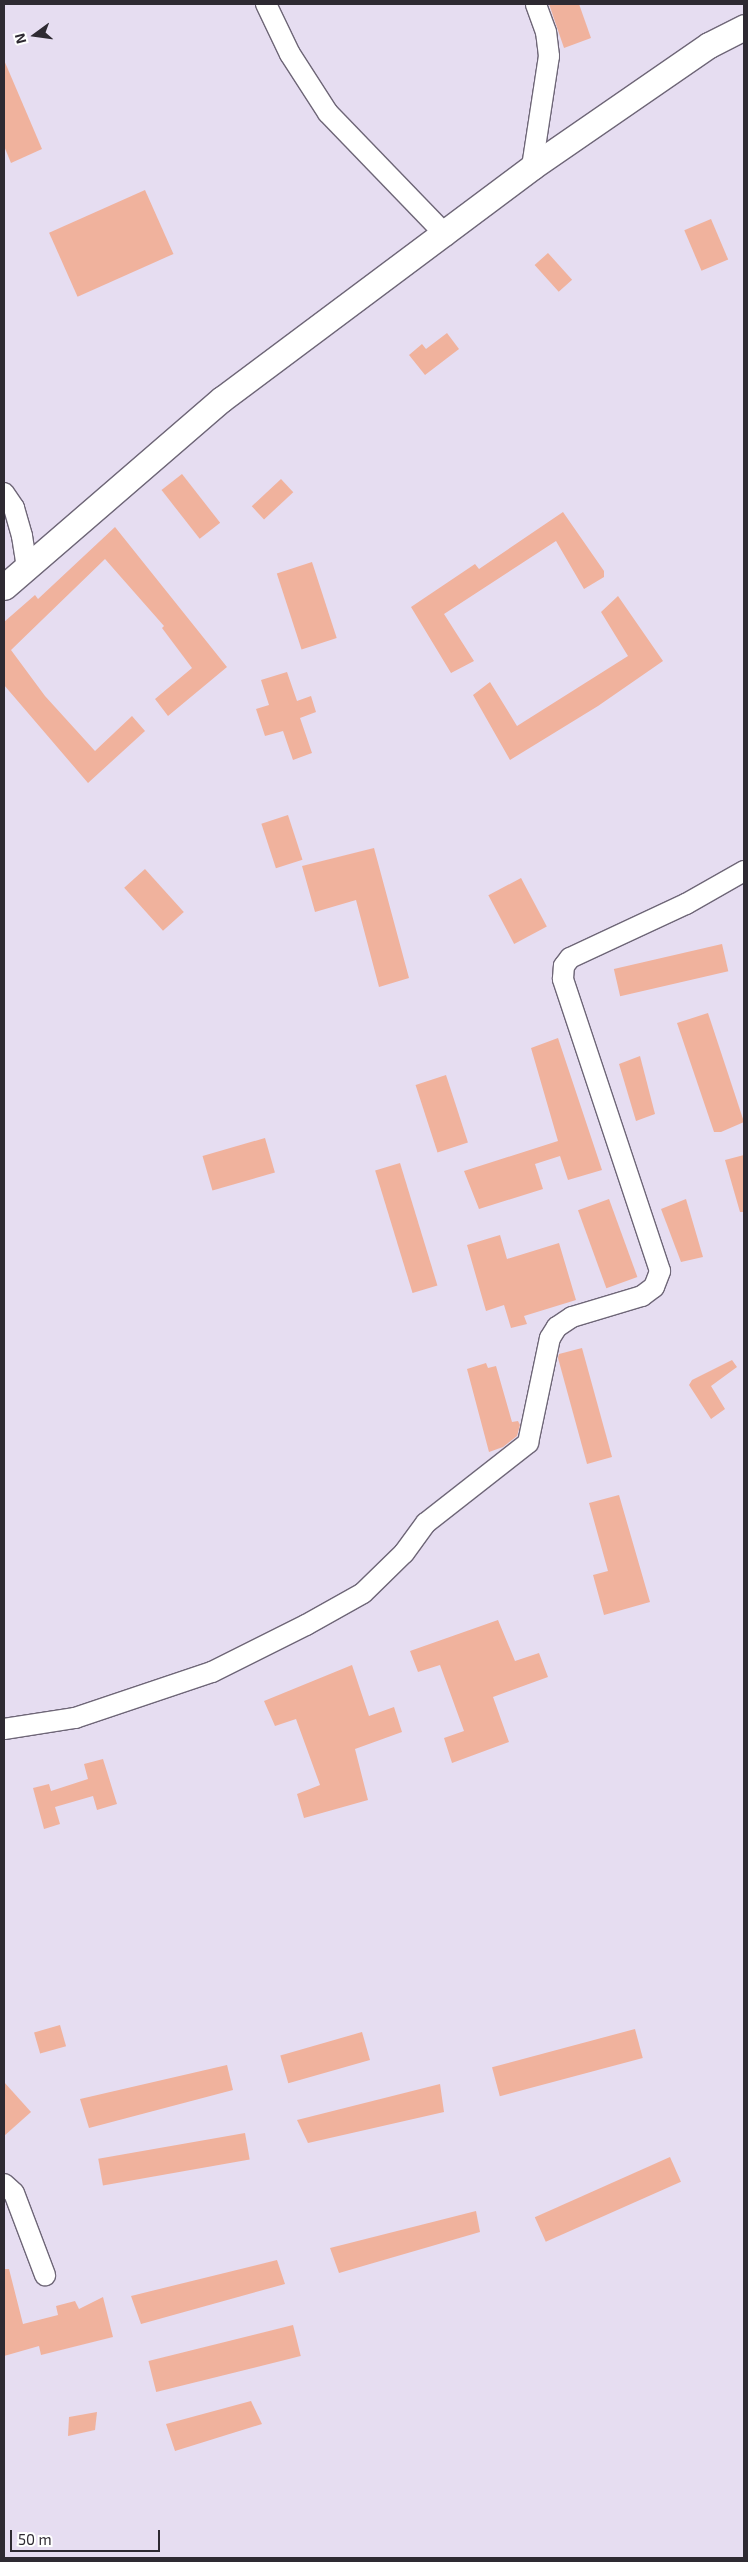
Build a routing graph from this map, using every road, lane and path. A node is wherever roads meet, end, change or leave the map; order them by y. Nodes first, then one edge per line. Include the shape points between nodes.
1 (266, 4) edge
2 (536, 4) edge
3 (744, 27) edge
4 (532, 167) junction
5 (446, 235) junction
6 (4, 493) edge
7 (27, 567) junction
8 (4, 587) edge
9 (744, 871) edge
10 (4, 1729) edge
11 (4, 2184) edge
12 (45, 2275) dead end

1 - 5 street via 290,54 328,113
2 - 4 street via 546,32 549,56
3 - 4 street via 709,45
4 - 5 street
5 - 7 street via 222,399
6 - 7 street via 14,508
7 - 8 street
9 - 10 street via 686,904 570,958 564,966 563,979 660,1271 654,1287 642,1296 572,1317 557,1327 550,1338 528,1444 426,1523 404,1552 363,1593 306,1625 212,1672 74,1718
11 - 12 street via 14,2192

